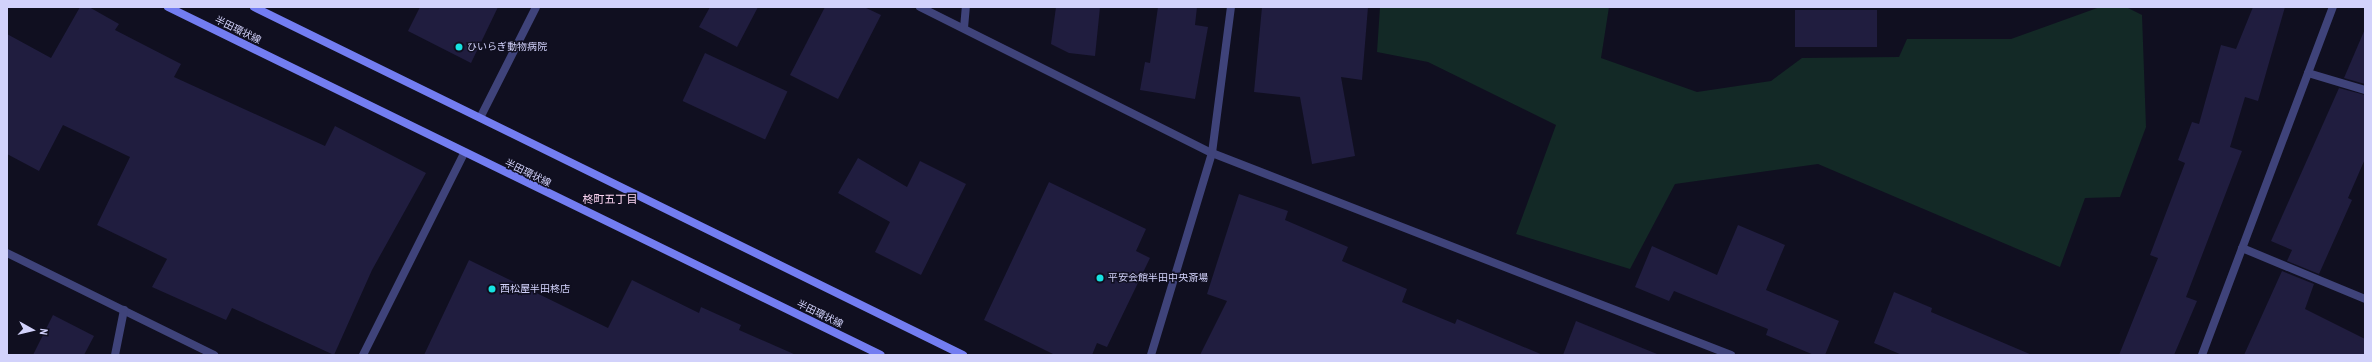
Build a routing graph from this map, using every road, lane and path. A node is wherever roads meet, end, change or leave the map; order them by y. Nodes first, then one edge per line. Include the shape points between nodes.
1 (168, 7) edge
2 (254, 7) edge
3 (536, 7) edge
4 (920, 7) edge
5 (966, 7) edge
6 (1231, 7) edge
7 (2333, 7) edge
8 (964, 28) junction
9 (2308, 72) junction
10 (2365, 90) edge
11 (481, 116) junction
12 (464, 153) junction
13 (1212, 153) junction
14 (2242, 248) junction
15 (7, 253) edge
16 (2365, 299) edge
17 (124, 310) junction
18 (116, 355) edge
19 (214, 355) edge
20 (363, 355) edge
21 (881, 355) edge
22 (963, 355) edge
23 (1151, 355) edge
24 (1731, 355) edge
25 (2202, 355) edge

1 - 12 main road, 半田環状線
2 - 11 main road
3 - 11 street
4 - 8 street
5 - 8 street
6 - 13 street
7 - 9 street
8 - 13 street
9 - 10 street
9 - 14 street
11 - 22 main road
12 - 20 street
12 - 21 main road, 半田環状線
13 - 23 street
13 - 24 street
14 - 16 street
14 - 25 street
15 - 17 street
17 - 18 street
17 - 19 street

